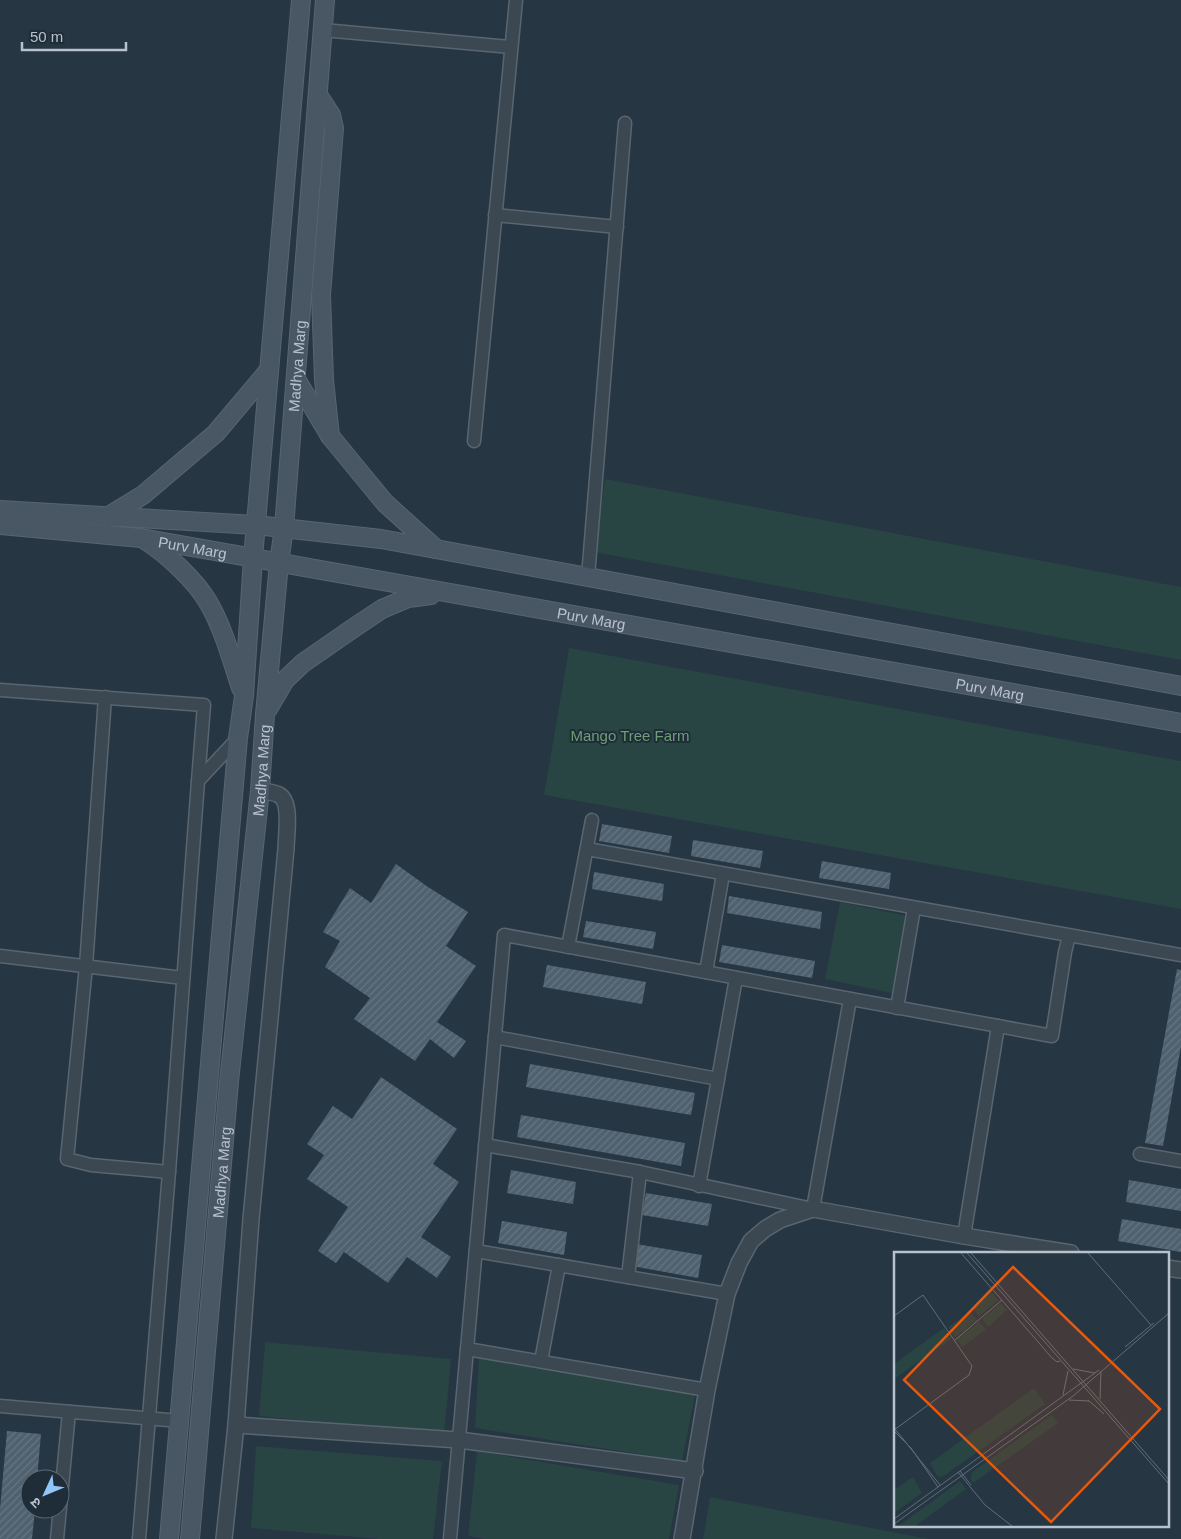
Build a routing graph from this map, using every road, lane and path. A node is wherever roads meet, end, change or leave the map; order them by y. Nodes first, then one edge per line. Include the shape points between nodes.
1 (301, 0) edge
2 (325, 0) edge
3 (516, 0) edge
4 (323, 30) junction
5 (511, 47) junction
6 (318, 95) junction
7 (625, 123) dead end
8 (495, 215) junction
9 (617, 227) junction
10 (269, 370) junction
11 (296, 379) junction
12 (330, 436) junction
13 (474, 441) dead end
14 (0, 510) edge
15 (107, 517) junction
16 (0, 525) edge
17 (256, 525) junction
18 (284, 528) junction
19 (141, 538) junction
20 (437, 549) junction
21 (253, 558) junction
22 (279, 563) junction
23 (588, 577) junction
24 (449, 593) junction
25 (1181, 686) edge
26 (0, 690) edge
27 (244, 696) junction
28 (105, 698) junction
29 (265, 714) junction
30 (1181, 723) edge
31 (238, 738) junction
32 (198, 781) junction
33 (260, 790) junction
34 (592, 820) dead end
35 (587, 849) junction
36 (723, 874) junction
37 (914, 908) junction
38 (1069, 936) junction
39 (568, 947) junction
40 (1181, 955) edge
41 (0, 956) edge
42 (86, 966) junction
43 (706, 972) junction
44 (183, 978) junction
45 (736, 978) junction
46 (850, 999) junction
47 (897, 1008) junction
48 (998, 1026) junction
49 (495, 1037) junction
50 (718, 1079) junction
51 (485, 1145) junction
52 (1140, 1154) dead end
53 (1181, 1160) edge
54 (169, 1172) junction
55 (640, 1172) junction
56 (699, 1186) junction
57 (812, 1208) junction
58 (964, 1236) junction
59 (476, 1251) junction
60 (1065, 1252) edge
61 (559, 1265) junction
62 (1168, 1268) edge
63 (1181, 1270) edge
64 (628, 1277) junction
65 (727, 1294) junction
66 (467, 1348) junction
67 (541, 1361) junction
68 (707, 1390) junction
69 (0, 1406) edge
70 (69, 1412) junction
71 (149, 1418) junction
72 (180, 1420) junction
73 (236, 1425) junction
74 (459, 1440) junction
75 (695, 1471) junction
76 (58, 1539) edge
77 (138, 1539) edge
78 (169, 1539) edge
79 (190, 1539) edge
80 (224, 1539) edge
81 (450, 1539) edge
82 (682, 1539) edge

1 - 10 main road, Madhya Marg
2 - 4 main road, Madhya Marg
3 - 5 street
4 - 5 street
4 - 6 main road, Madhya Marg
5 - 8 street
6 - 11 main road, Madhya Marg
6 - 12 main road via 331,116 334,128 321,295
7 - 9 street
8 - 9 street
8 - 13 street
9 - 23 street
10 - 15 main road via 216,433 143,495
10 - 17 main road, Madhya Marg
11 - 12 main road
11 - 18 main road, Madhya Marg
12 - 20 main road via 385,503
14 - 15 main road, Purv Marg
15 - 17 main road, Purv Marg
16 - 19 main road, Purv Marg
17 - 18 main road, Purv Marg
17 - 21 main road, Madhya Marg
18 - 20 main road, Purv Marg
18 - 22 main road, Madhya Marg
19 - 21 main road, Purv Marg
19 - 27 main road via 186,574 208,601
20 - 23 main road, Purv Marg
21 - 22 main road, Purv Marg
21 - 27 main road, Madhya Marg
22 - 24 main road, Purv Marg
22 - 29 main road, Madhya Marg
23 - 25 main road, Purv Marg
24 - 29 main road via 408,598 382,609 303,663 285,680
24 - 30 main road, Purv Marg
26 - 28 street
27 - 31 main road, Madhya Marg
28 - 32 street via 204,705
28 - 42 street
29 - 33 main road, Madhya Marg
31 - 32 street
31 - 72 main road, Madhya Marg
32 - 44 street
33 - 73 street via 279,795 288,808
33 - 79 main road, Madhya Marg via 229,1082
34 - 35 street
35 - 36 street
35 - 39 street
36 - 37 street
36 - 43 street
37 - 38 street
37 - 47 street
38 - 40 street
38 - 48 street via 1052,1036
39 - 43 street
39 - 49 street via 504,935
41 - 42 street
42 - 44 street
42 - 54 street via 67,1159 91,1166
43 - 45 street
44 - 54 street
45 - 46 street
45 - 50 street
46 - 47 street
46 - 57 street
47 - 48 street
48 - 58 street
49 - 50 street
49 - 51 street
50 - 56 street
51 - 55 street
51 - 59 street
52 - 53 street
54 - 71 street
55 - 56 street
55 - 64 street
56 - 57 street
57 - 58 street
57 - 65 street via 765,1228 751,1241
58 - 60 street
59 - 61 street
59 - 66 street
61 - 64 street
61 - 67 street
62 - 63 street
64 - 65 street
65 - 68 street
66 - 67 street
66 - 74 street
67 - 68 street
68 - 75 street
69 - 70 street
70 - 71 street
70 - 76 street
71 - 72 street
71 - 77 street
72 - 78 main road, Madhya Marg
73 - 74 street
73 - 80 street
74 - 75 street
74 - 81 street
75 - 82 street

